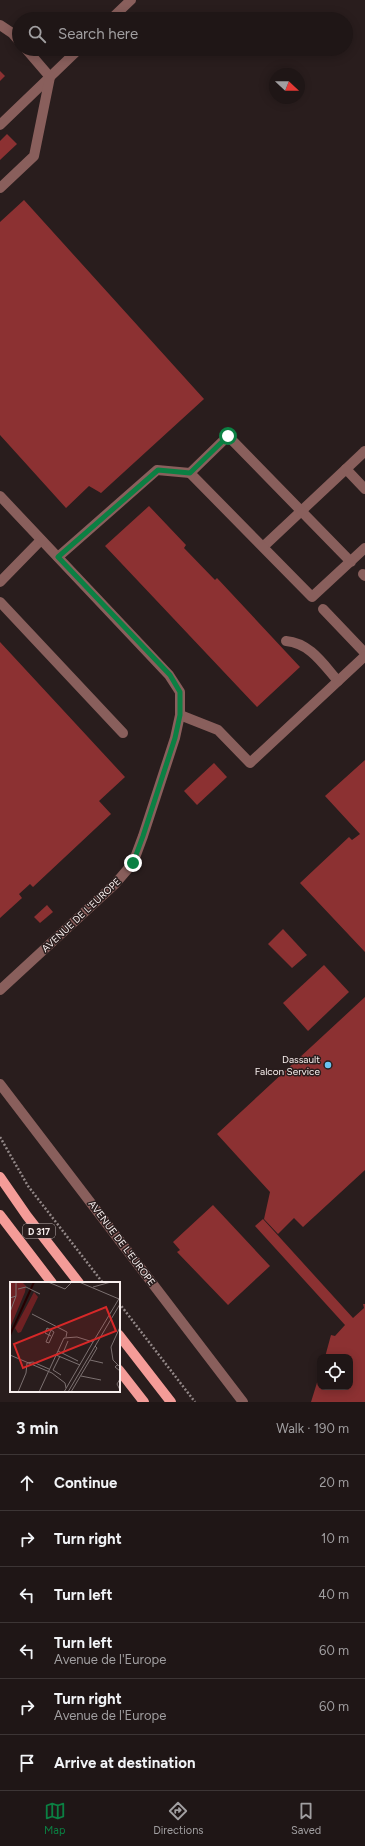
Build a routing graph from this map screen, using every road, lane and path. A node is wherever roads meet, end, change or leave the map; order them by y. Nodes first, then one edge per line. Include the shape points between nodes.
1 (131, 0) edge
2 (118, 12) edge
3 (0, 25) edge
4 (12, 33) edge
5 (32, 56) edge
6 (72, 56) edge
7 (50, 77) junction
8 (0, 125) edge
9 (0, 188) edge
10 (365, 451) edge
11 (346, 469) junction
12 (190, 473) junction
13 (365, 489) edge
14 (2, 501) edge
15 (302, 511) junction
16 (41, 540) junction
17 (264, 546) junction
18 (365, 548) edge
19 (58, 557) junction
20 (351, 562) junction
21 (0, 582) edge
22 (0, 602) edge
23 (323, 609) dead end
24 (286, 641) dead end
25 (365, 653) edge
26 (365, 656) edge
27 (338, 681) junction
28 (180, 715) junction
29 (123, 733) dead end
30 (0, 990) edge
31 (0, 1084) edge
32 (0, 1137) edge
33 (0, 1177) edge
34 (0, 1215) edge
35 (51, 1282) edge
36 (78, 1282) edge
37 (103, 1282) edge
38 (120, 1304) edge
39 (120, 1336) edge
40 (120, 1371) edge
41 (144, 1402) edge
42 (171, 1402) edge
43 (195, 1402) edge
44 (243, 1402) edge

1 - 2 street
3 - 4 street
5 - 7 street
6 - 7 street
7 - 8 street
7 - 9 street via 34,156
10 - 11 street
11 - 13 street
11 - 15 street
12 - 15 street via 228,436
12 - 17 street
12 - 19 street via 158,470
14 - 16 street, AVENUE DE L'EUROPE
15 - 17 street
15 - 20 street
16 - 19 street, AVENUE DE L'EUROPE
16 - 21 street
17 - 20 street via 312,597
18 - 20 street
19 - 28 street, AVENUE DE L'EUROPE via 170,675 180,692
22 - 29 street
23 - 25 street
24 - 27 street via 309,648
26 - 27 street
27 - 28 street via 250,763 218,730
28 - 30 street, AVENUE DE L'EUROPE via 175,738 133,863 114,884
31 - 44 street, AVENUE DE L'EUROPE
32 - 37 path via 28,1186
33 - 36 main road, D 317
34 - 35 main road, D 317
38 - 43 path
39 - 42 main road
40 - 41 main road

